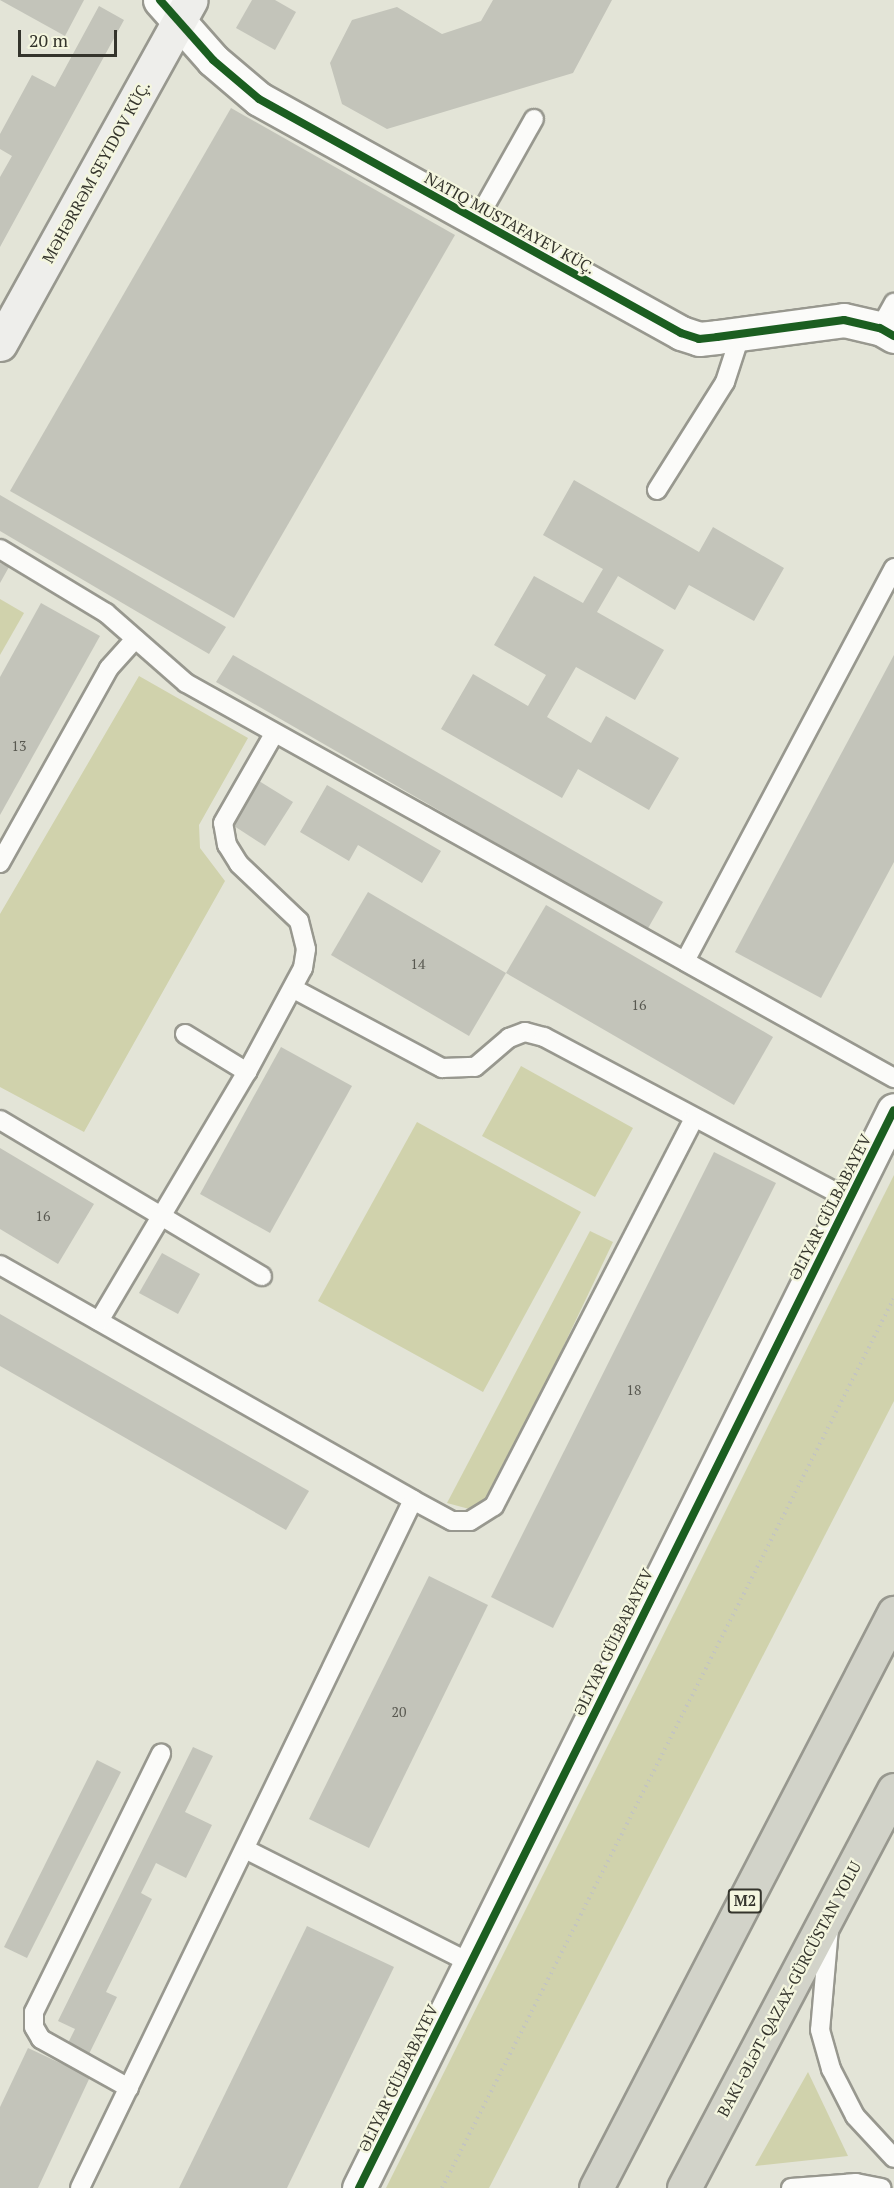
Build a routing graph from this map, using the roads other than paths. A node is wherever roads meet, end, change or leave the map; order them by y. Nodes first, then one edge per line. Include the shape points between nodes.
1 (177, 7) edge
2 (534, 119) dead end
3 (477, 220) junction
4 (889, 323) edge
5 (741, 333) junction
6 (0, 344) edge
7 (657, 490) dead end
8 (0, 549) edge
9 (894, 568) edge
10 (135, 639) junction
11 (274, 734) junction
12 (0, 863) edge
13 (685, 961) junction
14 (294, 989) junction
15 (185, 1034) dead end
16 (248, 1072) junction
17 (894, 1078) edge
18 (894, 1110) edge
19 (694, 1118) junction
20 (0, 1120) edge
21 (849, 1199) junction
22 (161, 1216) junction
23 (0, 1265) edge
24 (262, 1276) dead end
25 (99, 1321) junction
26 (413, 1500) junction
27 (894, 1613) edge
28 (160, 1754) dead end
29 (894, 1790) edge
30 (245, 1850) junction
31 (830, 1913) junction
32 (469, 1962) junction
33 (129, 2088) junction
34 (894, 2158) edge
35 (80, 2188) edge
36 (359, 2188) edge
37 (596, 2188) edge
38 (684, 2188) edge
39 (790, 2188) edge
40 (882, 2188) edge

1 - 3 street, NATIQ MUSTAFAYEV KÜÇ. via 226,73 260,99
1 - 6 main road, MƏHƏRRƏM SEYIDOV KÜÇ.
2 - 3 lane
3 - 5 street, NATIQ MUSTAFAYEV KÜÇ. via 681,333 699,339
4 - 5 street, NATIQ MUSTAFAYEV KÜÇ. via 844,320
5 - 7 lane via 725,382
8 - 10 lane via 106,613
9 - 13 lane
10 - 11 lane via 186,683
10 - 12 lane via 109,668
11 - 13 lane
11 - 14 lane via 222,823 227,845 239,864 298,921 306,949
13 - 17 lane
14 - 16 lane
14 - 19 lane via 442,1068 475,1067 509,1038 525,1032 544,1037
15 - 16 lane
16 - 22 lane
18 - 21 street, ƏLIYAR GÜLBABAYEV
19 - 21 lane
19 - 26 lane via 494,1506 470,1521 452,1521
20 - 22 lane
21 - 32 street, ƏLIYAR GÜLBABAYEV
22 - 24 lane
22 - 25 lane
23 - 25 lane
25 - 26 lane
26 - 30 lane
27 - 37 highway, M2
28 - 33 lane via 34,2012 34,2027 41,2040
29 - 31 highway
30 - 32 lane
30 - 33 lane
31 - 34 lane via 819,2030 831,2070 855,2116
31 - 38 highway
32 - 36 street, ƏLIYAR GÜLBABAYEV
33 - 35 lane
39 - 40 lane via 856,2183

